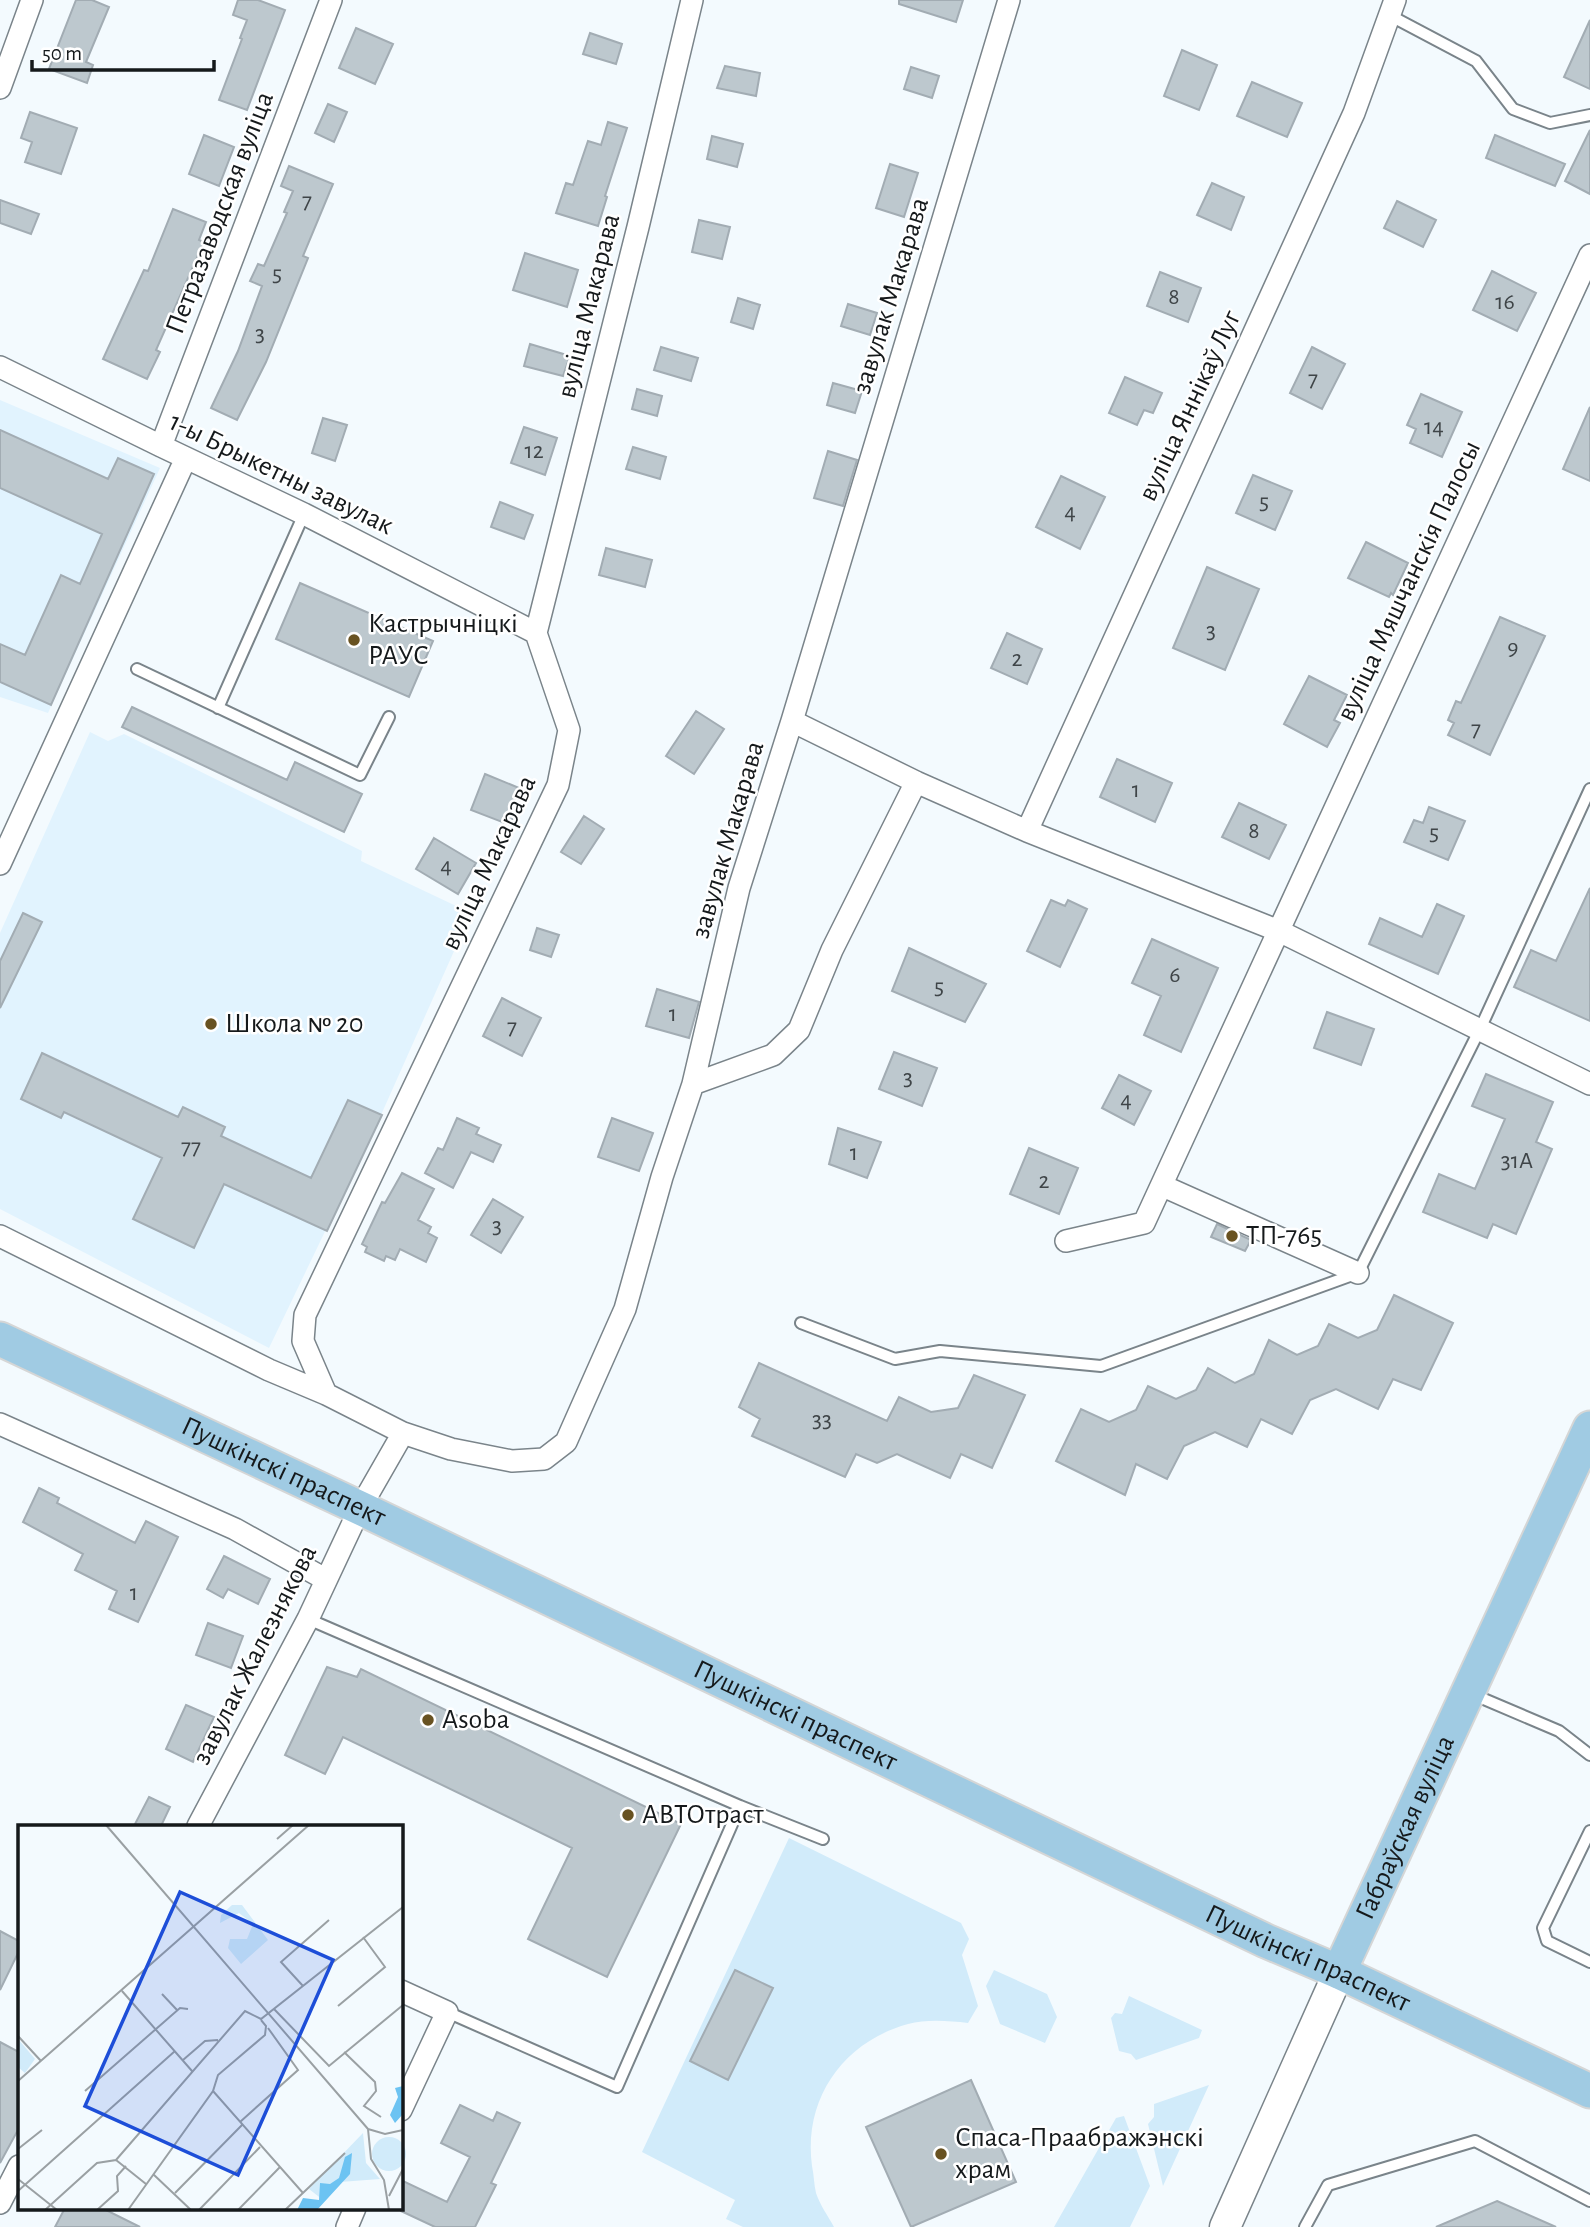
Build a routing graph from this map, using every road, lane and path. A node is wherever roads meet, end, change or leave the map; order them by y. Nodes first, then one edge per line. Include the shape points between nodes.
1 (32, 0) edge
2 (331, 0) edge
3 (692, 0) edge
4 (1009, 0) edge
5 (1392, 8) edge
6 (0, 88) edge
7 (1590, 115) edge
8 (1590, 255) edge
9 (0, 367) edge
10 (161, 446) junction
11 (186, 458) junction
12 (304, 514) junction
13 (536, 633) junction
14 (137, 669) dead end
15 (218, 708) junction
16 (388, 717) dead end
17 (792, 721) junction
18 (916, 782) junction
19 (1590, 789) edge
20 (1027, 831) junction
21 (0, 864) edge
22 (1279, 931) junction
23 (1480, 1029) junction
24 (693, 1084) junction
25 (1590, 1084) edge
26 (1163, 1186) junction
27 (0, 1236) edge
28 (1066, 1241) dead end
29 (1358, 1273) junction
30 (801, 1323) dead end
31 (0, 1339) edge
32 (326, 1394) junction
33 (0, 1424) edge
34 (1590, 1428) edge
35 (403, 1433) junction
36 (360, 1508) junction
37 (325, 1579) junction
38 (307, 1619) junction
39 (1469, 1693) junction
40 (1590, 1755) edge
41 (740, 1806) junction
42 (199, 1825) edge
43 (1590, 1831) edge
44 (823, 1839) dead end
45 (1590, 1962) edge
46 (1339, 1972) junction
47 (402, 1991) edge
48 (447, 2012) junction
49 (1590, 2091) edge
50 (402, 2108) edge
51 (18, 2168) edge
52 (1590, 2201) edge
53 (0, 2203) edge
54 (354, 2210) edge
55 (346, 2227) edge
56 (1225, 2227) edge
57 (1305, 2227) edge

1 - 6 street
2 - 10 street, Петразаводская вуліца
3 - 13 street, вуліца Макарава
4 - 17 street, завулак Макарава
5 - 7 lane via 1476,61 1513,109 1550,122
5 - 20 street, вуліца Яннікаў Луг via 1354,113
8 - 22 street, вуліца Мяшчанскія Палосы
9 - 10 street, 1-ы Брыкетны завулак
10 - 11 street, 1-ы Брыкетны завулак
11 - 12 street, 1-ы Брыкетны завулак
11 - 21 street
12 - 13 street, 1-ы Брыкетны завулак
12 - 15 lane
13 - 32 street, вуліца Макарава via 569,730 558,785 305,1315 303,1341
14 - 15 lane
15 - 16 lane via 360,775
17 - 18 street
17 - 24 street, завулак Макарава via 739,888
18 - 20 street
18 - 24 street via 832,950 799,1030 773,1055
19 - 23 lane
20 - 22 street
22 - 23 street
22 - 26 street, вуліца Мяшчанскія Палосы
23 - 25 street
23 - 29 lane
24 - 35 street, завулак Макарава via 625,1309 566,1442 544,1459 512,1461 451,1449
26 - 28 street, вуліца Мяшчанскія Палосы via 1144,1223
26 - 29 street
27 - 32 street
29 - 30 lane via 1101,1366 940,1351 895,1359
31 - 36 main road, Пушкінскі праспект
32 - 35 street
33 - 37 street via 235,1529
34 - 39 main road, Габраўская вуліца
35 - 36 street
36 - 37 street, завулак Жалезнякова
36 - 46 main road, Пушкінскі праспект
37 - 38 street, завулак Жалезнякова
38 - 41 lane
38 - 42 street, завулак Жалезнякова
39 - 40 lane via 1559,1731
39 - 46 main road, Габраўская вуліца
41 - 44 lane
41 - 48 lane via 617,2087
43 - 45 lane via 1543,1928 1547,1941
46 - 49 main road, Пушкінскі праспект
46 - 56 main road, Габраўская вуліца
47 - 48 street
48 - 50 street
51 - 53 street
52 - 57 lane via 1475,2141 1328,2185
54 - 55 street

